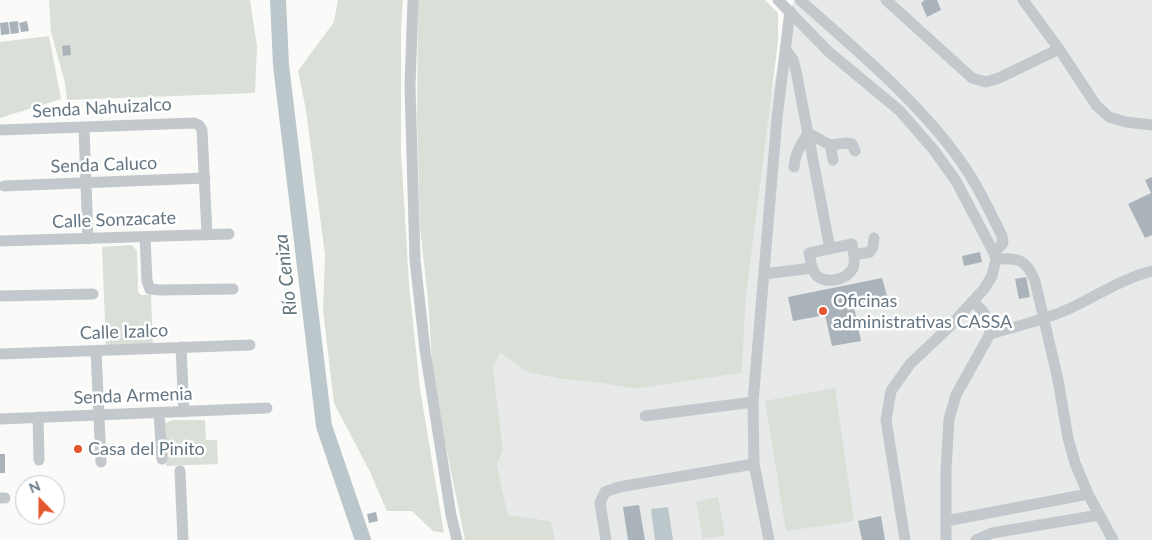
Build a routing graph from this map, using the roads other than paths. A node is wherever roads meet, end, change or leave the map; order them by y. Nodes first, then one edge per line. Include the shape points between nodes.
1 (413, 0) edge
2 (778, 0) edge
3 (800, 0) edge
4 (886, 0) edge
5 (1023, 0) edge
6 (790, 11) junction
7 (1059, 49) junction
8 (786, 50) junction
9 (1152, 125) edge
10 (84, 127) junction
11 (0, 130) edge
12 (808, 133) junction
13 (830, 145) junction
14 (855, 151) dead end
15 (833, 160) dead end
16 (794, 167) dead end
17 (205, 178) junction
18 (85, 183) junction
19 (4, 186) dead end
20 (208, 234) junction
21 (230, 234) dead end
22 (145, 236) junction
23 (874, 238) dead end
24 (88, 239) junction
25 (0, 241) edge
26 (830, 249) junction
27 (854, 256) junction
28 (995, 256) junction
29 (812, 268) junction
30 (1152, 270) edge
31 (764, 274) junction
32 (233, 289) dead end
33 (93, 294) dead end
34 (0, 296) edge
35 (973, 302) junction
36 (1044, 318) junction
37 (990, 334) junction
38 (250, 345) dead end
39 (181, 347) junction
40 (96, 350) junction
41 (0, 354) edge
42 (753, 402) junction
43 (267, 408) dead end
44 (159, 412) junction
45 (184, 412) junction
46 (98, 415) junction
47 (645, 416) dead end
48 (38, 417) junction
49 (0, 419) edge
50 (162, 459) dead end
51 (39, 460) dead end
52 (100, 462) dead end
53 (754, 464) junction
54 (180, 471) dead end
55 (1088, 494) junction
56 (1099, 516) junction
57 (946, 520) junction
58 (182, 540) edge
59 (456, 540) edge
60 (606, 540) edge
61 (769, 540) edge
62 (905, 540) edge
63 (946, 540) edge
64 (976, 540) edge
65 (1113, 540) edge

1 - 59 street via 410,86 414,260
2 - 6 street
3 - 28 street via 908,99 946,142 968,171 1002,236 1003,243
4 - 7 street via 972,78 986,82
5 - 7 street
6 - 8 street
6 - 28 street via 829,52 900,112 933,149 956,180
7 - 9 street via 1096,105 1109,117
8 - 12 street via 796,71
8 - 31 street
10 - 11 street, Senda Nahuizalco
10 - 17 street, Senda Nahuizalco via 188,122 199,125
10 - 18 street
12 - 13 street
12 - 16 street via 798,148
12 - 26 street
13 - 14 street via 846,142 852,144
13 - 15 street
17 - 18 street, Senda Caluco
17 - 20 street
18 - 19 street, Senda Caluco
18 - 24 street
20 - 21 street, Calle Sonzacate
20 - 22 street, Calle Sonzacate
22 - 24 street, Calle Sonzacate
22 - 32 street via 150,289
23 - 27 street via 870,252
24 - 25 street, Calle Sonzacate
26 - 27 street via 852,244
26 - 29 street via 809,253
27 - 29 street via 853,268 837,279 817,276
28 - 35 street via 992,276
28 - 36 street via 1023,262 1030,270
29 - 31 street
30 - 36 street
31 - 42 street
33 - 34 street
35 - 37 street via 988,320
35 - 62 street via 910,364 891,391 886,420
36 - 37 street
36 - 55 street via 1068,438
37 - 57 street via 956,395 949,420
38 - 39 street, Calle Izalco
39 - 40 street, Calle Izalco
39 - 45 street
40 - 41 street, Calle Izalco
40 - 46 street
42 - 47 street
42 - 53 street
43 - 45 street, Senda Armenia
44 - 45 street, Senda Armenia
44 - 46 street, Senda Armenia
44 - 50 street
46 - 48 street, Senda Armenia
46 - 52 street
48 - 49 street, Senda Armenia
48 - 51 street
53 - 60 street via 619,486 605,492 600,503
53 - 61 street
54 - 58 street
55 - 56 street
55 - 57 street
56 - 64 street via 992,533
56 - 65 street
57 - 63 street

